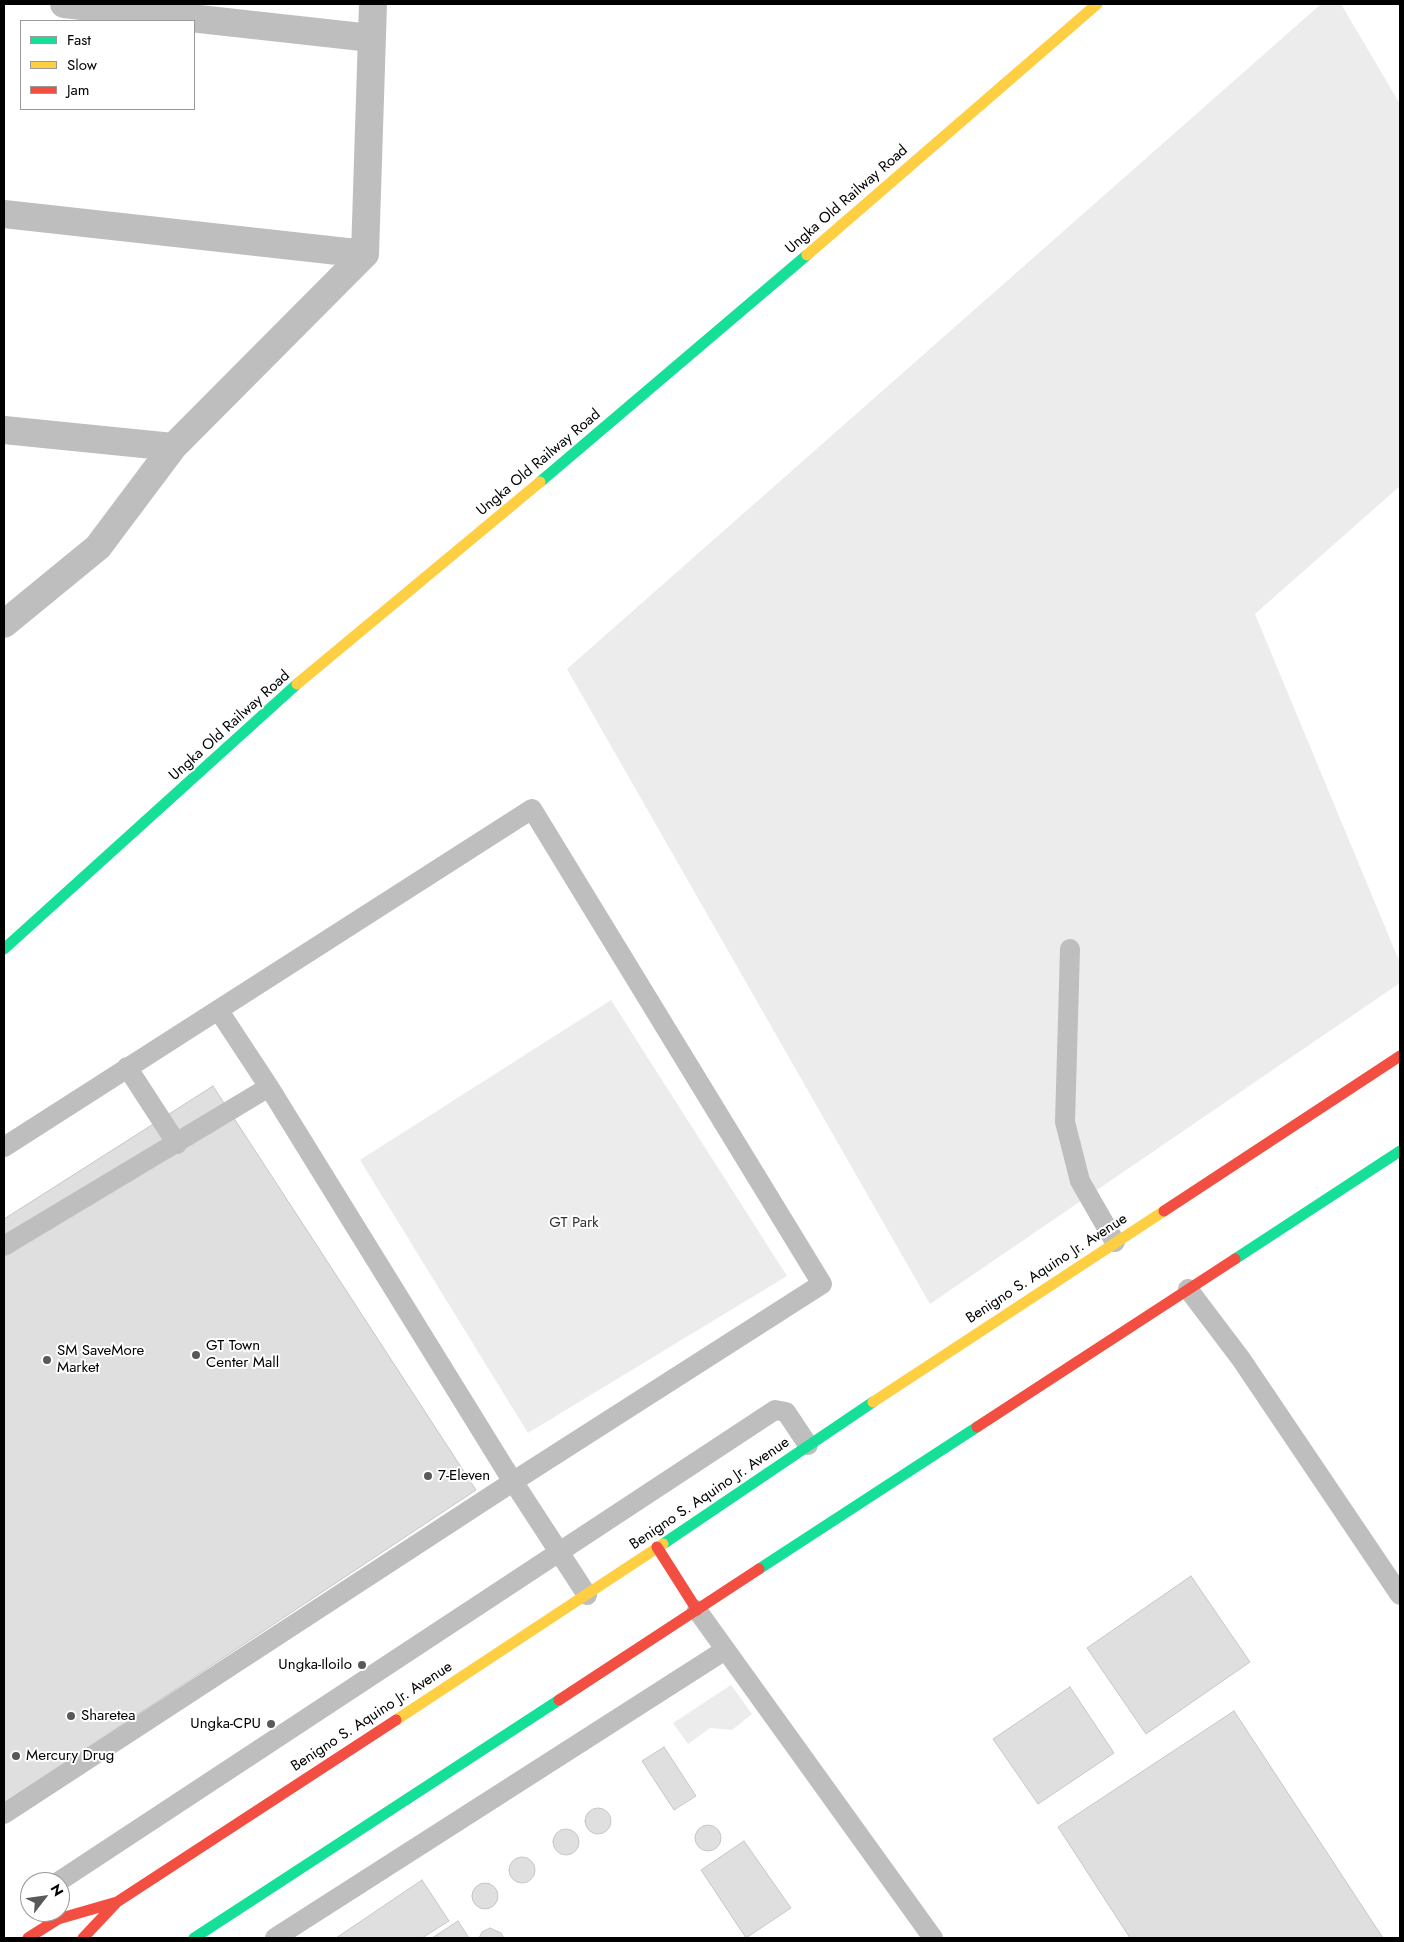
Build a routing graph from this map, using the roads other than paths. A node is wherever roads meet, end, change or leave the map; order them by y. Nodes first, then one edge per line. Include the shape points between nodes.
1 (64, 4) edge
2 (373, 4) edge
3 (1097, 4) edge
4 (371, 38) junction
5 (4, 214) edge
6 (365, 254) junction
7 (4, 430) edge
8 (173, 447) junction
9 (4, 624) edge
10 (4, 949) edge
11 (1070, 950) dead end
12 (219, 1011) junction
13 (1400, 1056) edge
14 (127, 1068) junction
15 (269, 1087) junction
16 (177, 1144) junction
17 (4, 1147) edge
18 (1400, 1151) edge
19 (1115, 1242) junction
20 (4, 1246) edge
21 (1188, 1289) junction
22 (808, 1445) junction
23 (514, 1481) junction
24 (657, 1547) junction
25 (560, 1553) junction
26 (588, 1595) junction
27 (1400, 1595) edge
28 (697, 1610) junction
29 (725, 1650) junction
30 (4, 1814) edge
31 (70, 1874) edge
32 (117, 1902) junction
33 (70, 1913) edge
34 (50, 1922) edge
35 (28, 1938) edge
36 (83, 1938) edge
37 (194, 1938) edge
38 (275, 1938) edge
39 (933, 1938) edge

1 - 4 street
2 - 4 street
3 - 10 main road, Ungka Old Railway Road via 690,356 302,680
4 - 6 street
5 - 6 street
6 - 8 street
7 - 8 street
8 - 9 street via 98,547
11 - 19 lane via 1065,1122 1080,1181
12 - 14 lane
12 - 15 lane
12 - 23 lane via 532,809 583,890 822,1284
13 - 19 main road, Benigno S. Aquino Jr. Avenue
14 - 16 lane
14 - 17 lane
15 - 16 lane
15 - 23 lane
16 - 20 lane
18 - 21 main road
19 - 22 main road, Benigno S. Aquino Jr. Avenue
21 - 27 lane via 1241,1359
21 - 28 main road
22 - 24 main road, Benigno S. Aquino Jr. Avenue
22 - 25 lane via 786,1412 775,1410
23 - 25 lane
23 - 30 lane
24 - 26 main road, Benigno S. Aquino Jr. Avenue
24 - 28 main road
25 - 26 lane
25 - 31 lane
26 - 32 main road, Benigno S. Aquino Jr. Avenue
28 - 29 lane
28 - 37 main road
29 - 38 lane
29 - 39 lane
32 - 33 main road, Benigno S. Aquino Jr. Avenue
32 - 36 main road
34 - 35 main road, Benigno S. Aquino Jr. Avenue

